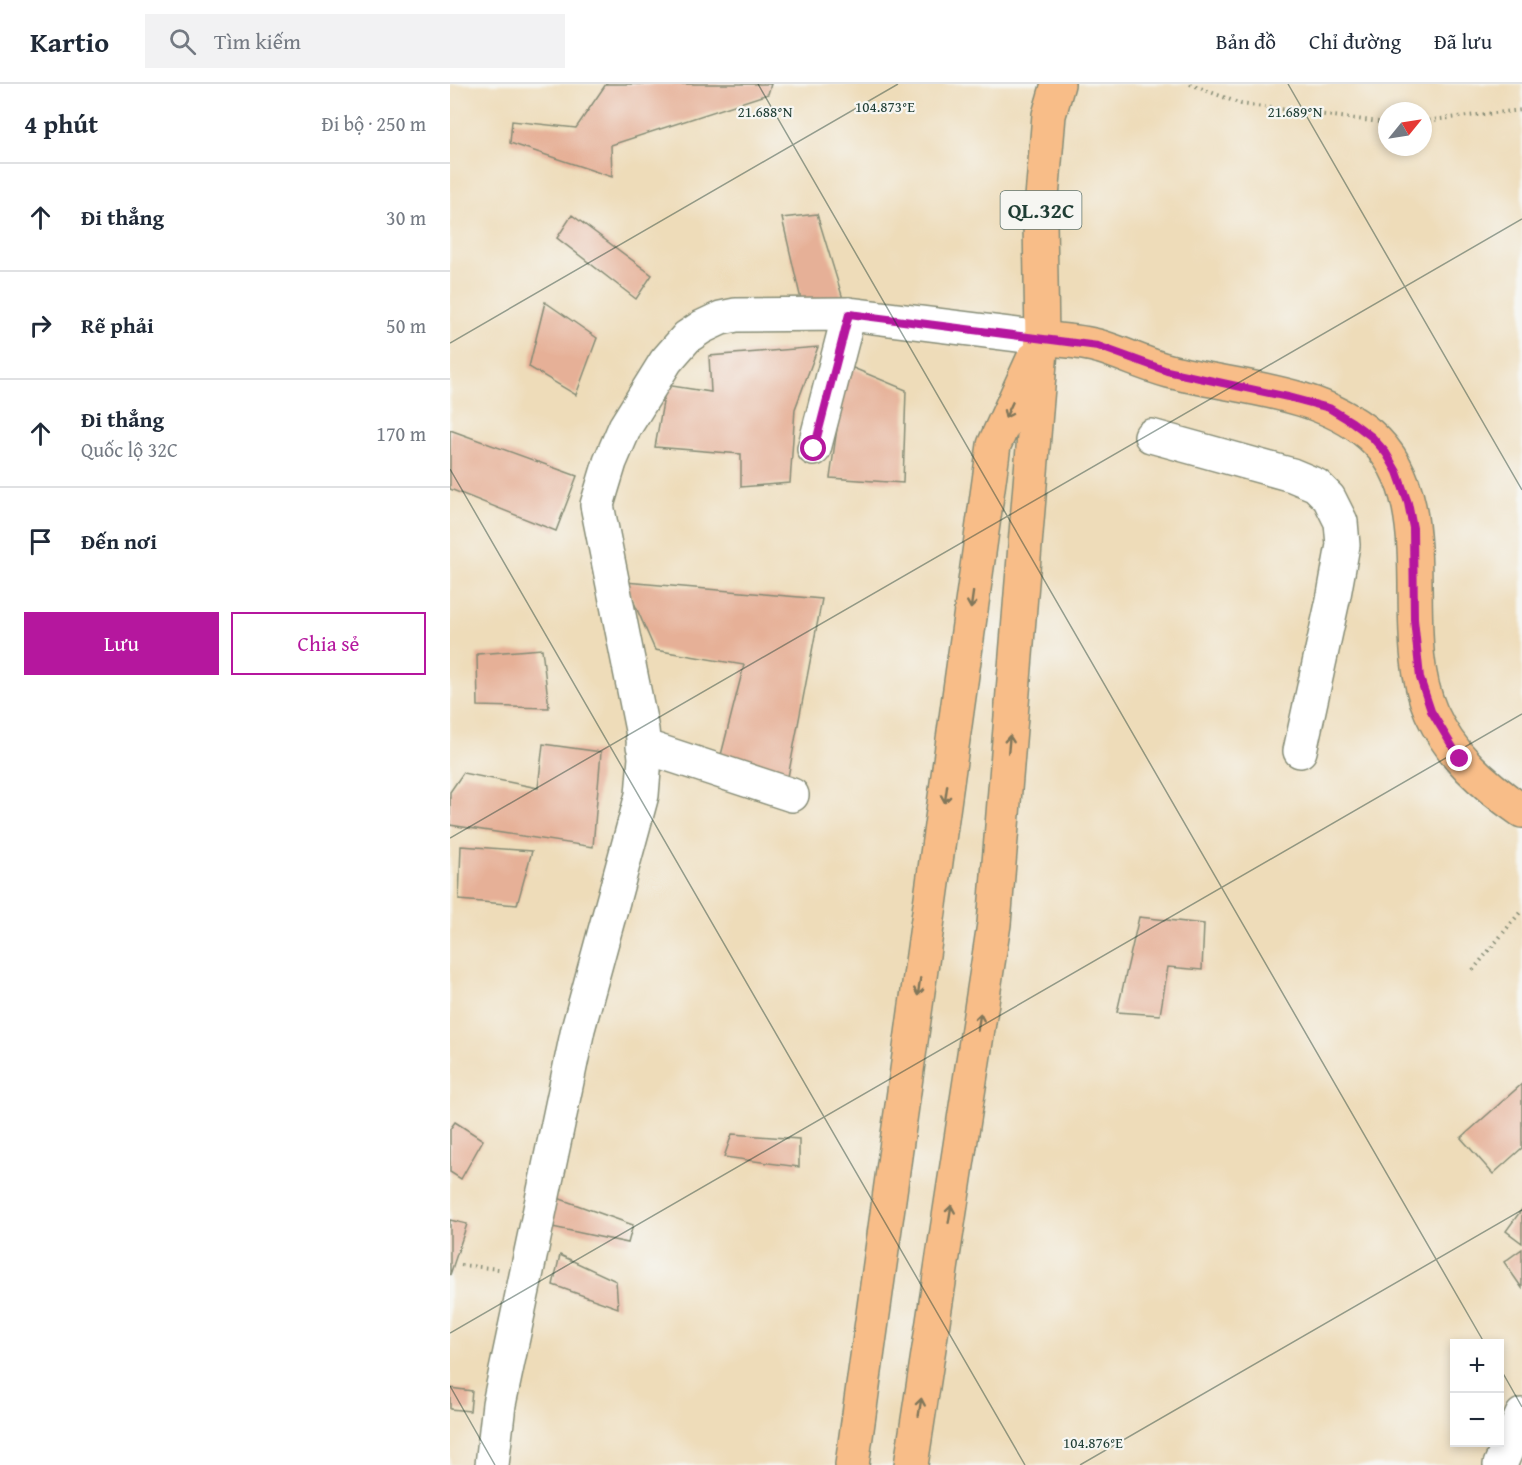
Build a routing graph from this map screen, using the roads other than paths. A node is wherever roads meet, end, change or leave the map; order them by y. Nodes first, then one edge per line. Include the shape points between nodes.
1 (1058, 84) edge
2 (849, 314) junction
3 (1042, 338) junction
4 (1151, 436) dead end
5 (814, 449) dead end
6 (644, 746) junction
7 (1300, 752) dead end
8 (792, 795) dead end
9 (1522, 811) edge
10 (1522, 1416) edge
11 (492, 1465) edge
12 (852, 1465) edge
13 (912, 1465) edge
14 (1500, 1465) edge

1 - 3 main road, QL.32C via 1049,115 1040,221
2 - 3 street
2 - 5 street
2 - 6 street via 736,315 702,327 687,337 666,361 626,427 597,505
3 - 9 main road via 1098,346 1167,371 1329,408 1372,437 1397,472 1408,503 1413,528 1414,619 1420,678 1431,711 1460,759 1487,787
3 -> 12 main road via 994,444
13 -> 3 main road via 994,924
4 - 7 street via 1316,485 1329,498 1341,522 1341,555
6 - 8 street
6 - 11 street via 642,795 578,1029 499,1404
10 - 14 street

